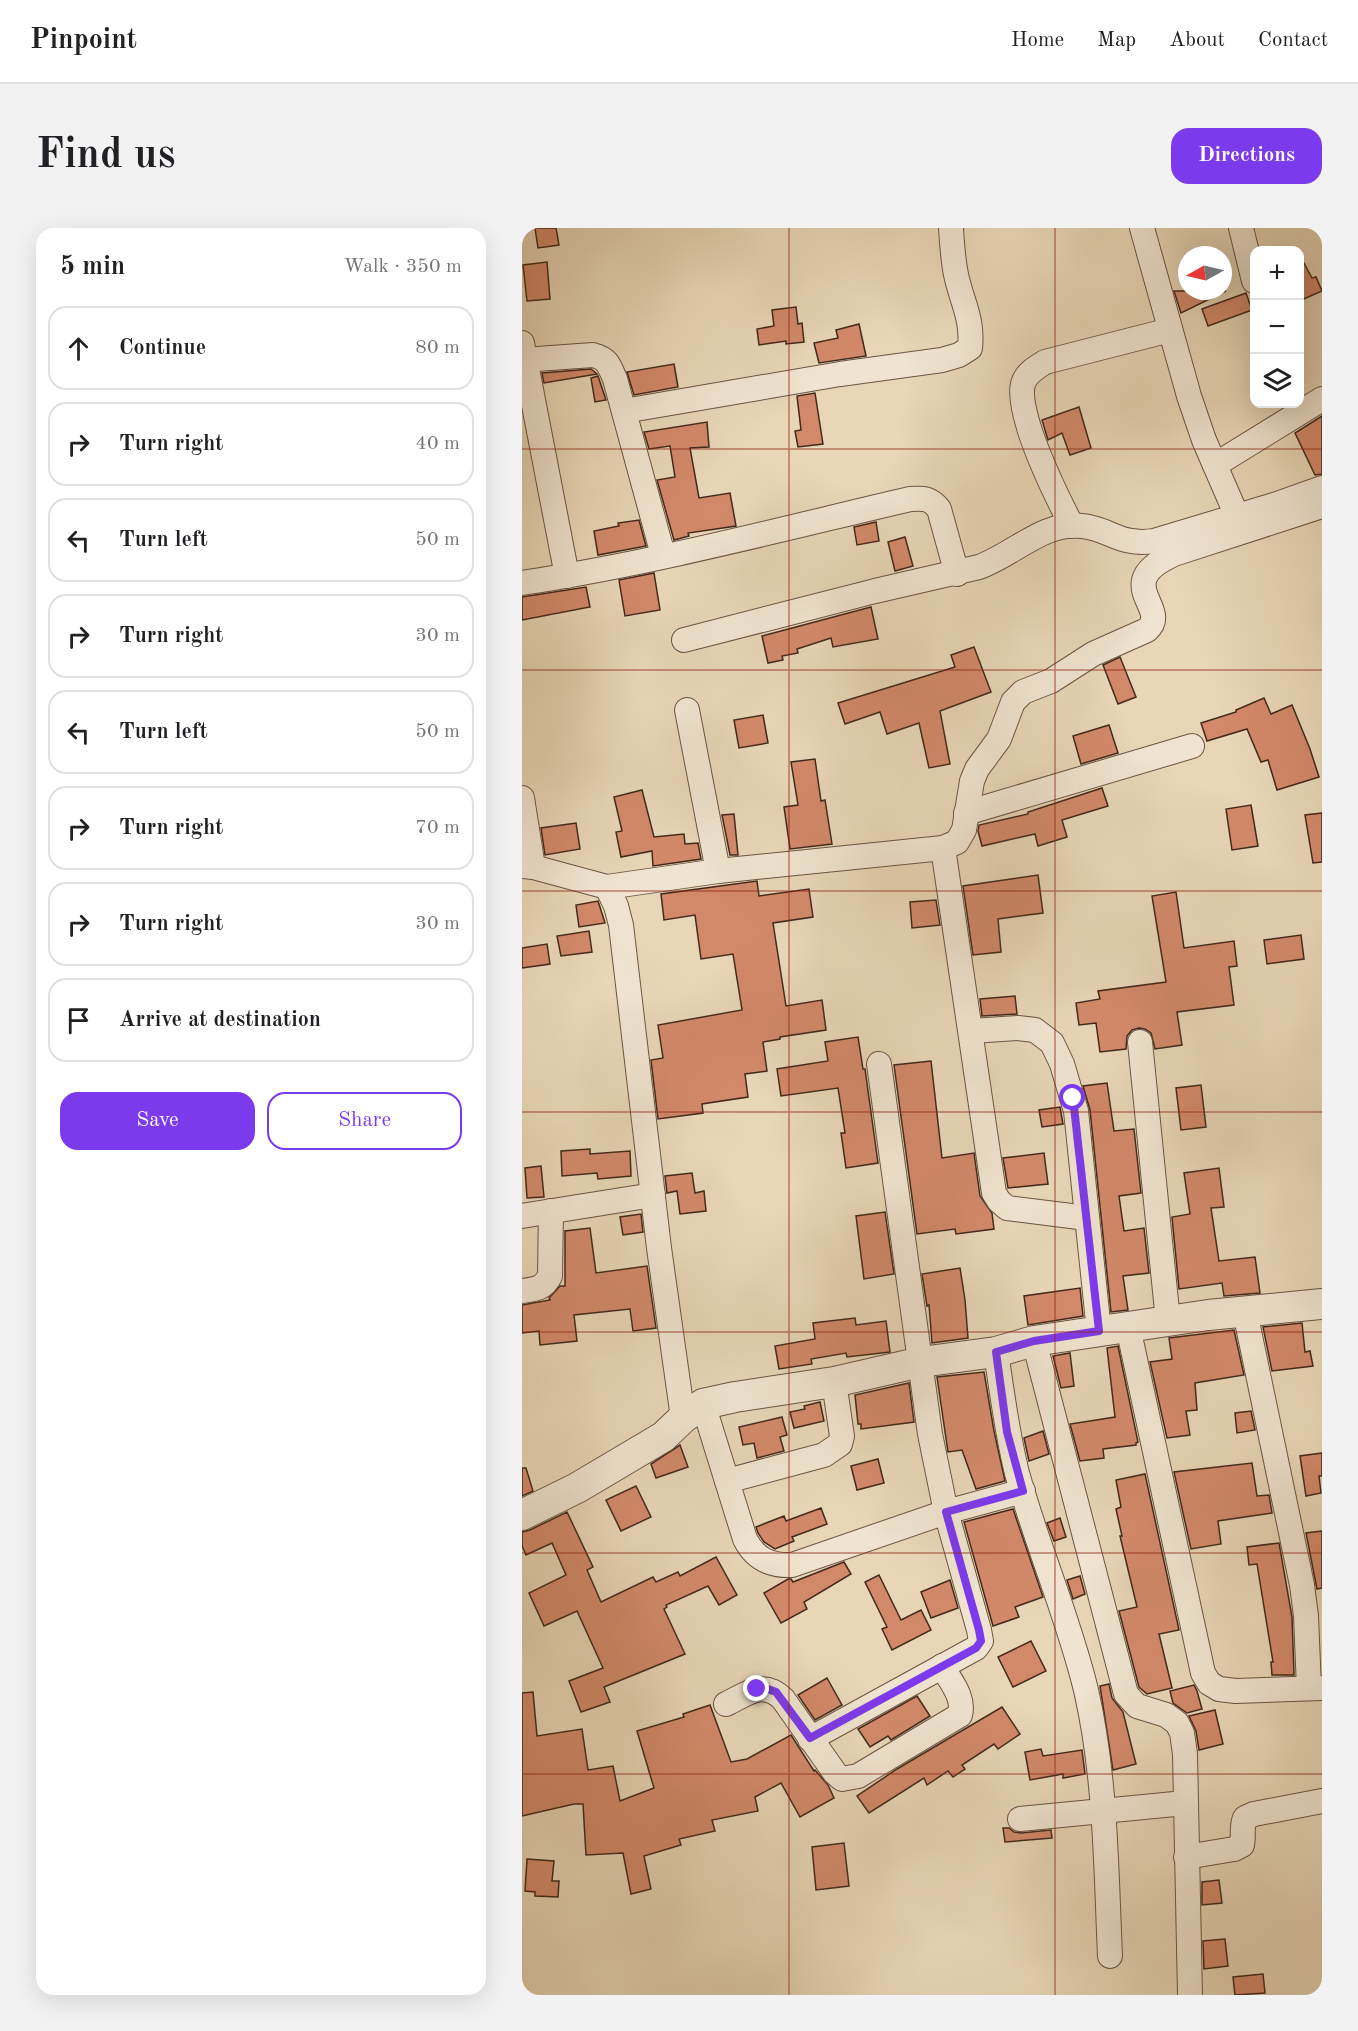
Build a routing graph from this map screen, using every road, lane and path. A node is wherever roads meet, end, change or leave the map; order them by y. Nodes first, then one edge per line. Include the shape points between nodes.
1 (951, 228) edge
2 (1142, 228) edge
3 (1241, 228) edge
4 (1250, 265) edge
5 (1170, 330) junction
6 (523, 354) edge
7 (1322, 399) edge
8 (1295, 410) edge
9 (624, 411) junction
10 (1215, 465) junction
11 (1322, 488) edge
12 (1322, 506) edge
13 (1237, 516) junction
14 (1072, 526) junction
15 (663, 555) junction
16 (957, 574) junction
17 (567, 576) junction
18 (522, 583) edge
19 (684, 640) dead end
20 (687, 710) dead end
21 (1192, 746) dead end
22 (522, 798) edge
23 (966, 813) junction
24 (943, 848) junction
25 (528, 866) edge
26 (718, 871) junction
27 (607, 887) junction
28 (971, 1031) junction
29 (1140, 1042) dead end
30 (879, 1064) dead end
31 (652, 1195) junction
32 (551, 1211) junction
33 (522, 1216) edge
34 (1086, 1218) junction
35 (522, 1291) edge
36 (1322, 1304) edge
37 (1245, 1312) junction
38 (1168, 1321) junction
39 (1128, 1327) junction
40 (1099, 1331) junction
41 (1034, 1341) junction
42 (996, 1352) junction
43 (921, 1362) junction
44 (834, 1382) junction
45 (693, 1411) junction
46 (727, 1481) junction
47 (1023, 1491) junction
48 (946, 1512) junction
49 (522, 1515) edge
50 (942, 1666) junction
51 (1316, 1688) edge
52 (726, 1704) dead end
53 (810, 1738) junction
54 (1322, 1801) edge
55 (1185, 1803) junction
56 (1103, 1811) junction
57 (1020, 1819) dead end
58 (1186, 1857) junction
59 (1110, 1956) dead end
60 (1190, 1995) edge

1 - 9 street via 957,280 971,334 970,348 959,355
2 - 5 street
3 - 4 street
5 - 10 street
5 - 14 street via 1045,363 1032,370 1024,381 1022,394 1033,438
6 - 9 street via 603,358 610,365
6 - 17 street
7 - 8 street
8 - 10 street
9 - 15 street
10 - 13 street
11 - 13 street
12 - 23 street via 1174,554 1150,568 1143,586 1153,612 1152,625 1093,654 1051,681 1023,692 1013,702 999,739 977,769
13 - 14 street via 1143,543
14 - 16 street via 1036,536 993,562
15 - 16 street via 925,498 939,509
15 - 17 street
16 - 19 street
17 - 18 street
20 - 26 street
21 - 23 street
22 - 25 street
23 - 24 street via 964,830 957,842
24 - 26 street
24 - 28 street
25 - 27 street
26 - 27 street
27 - 31 street via 621,925
28 - 34 street via 994,1193 1007,1208
28 - 34 street via 1035,1030 1052,1043 1076,1111
29 - 38 street
30 - 43 street
31 - 32 street
31 - 45 street
32 - 33 street
32 - 35 street via 550,1276 545,1285
34 - 40 street
36 - 37 street
37 - 38 street
37 - 51 street via 1302,1585
38 - 39 street
39 - 40 street
39 - 51 street via 1203,1673 1219,1689
40 - 41 street
41 - 42 street
41 - 55 street via 1126,1694 1137,1706 1167,1715 1177,1723 1185,1754
42 - 43 street
42 - 47 street via 1007,1432
43 - 44 street
43 - 48 street
44 - 45 street via 735,1397
44 - 46 street via 842,1436 833,1451
45 - 46 street
45 - 49 street via 663,1437
46 - 48 street via 751,1551 766,1563 779,1566 792,1565
47 - 48 street
47 - 56 street via 1086,1691
48 - 50 street via 981,1641 976,1648
50 - 53 street
50 - 53 street via 963,1706 960,1715 858,1776 842,1779
52 - 53 street via 757,1689 776,1692
54 - 58 street via 1254,1814 1242,1824 1242,1845
55 - 56 street
55 - 58 street
56 - 57 street
56 - 59 street
58 - 60 street

